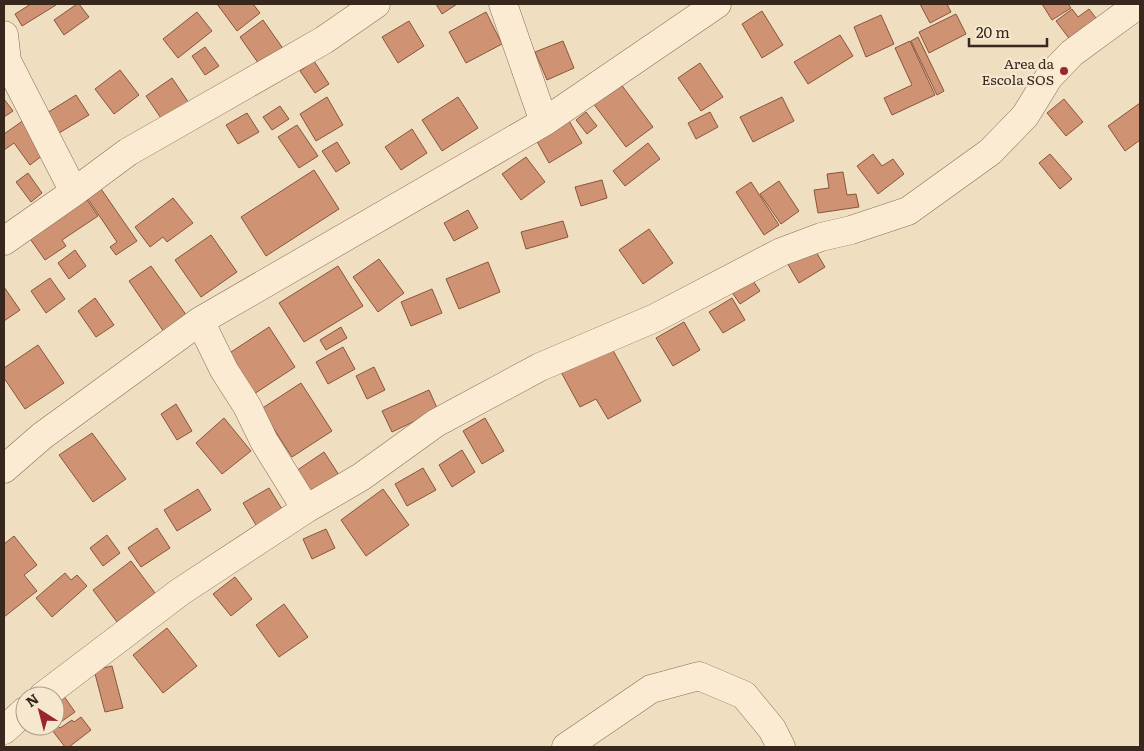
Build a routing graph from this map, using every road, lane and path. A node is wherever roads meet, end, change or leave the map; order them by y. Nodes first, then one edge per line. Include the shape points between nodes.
1 (376, 4) edge
2 (503, 4) edge
3 (717, 4) edge
4 (1139, 4) edge
5 (4, 36) edge
6 (544, 122) junction
7 (74, 192) junction
8 (4, 241) edge
9 (200, 321) junction
10 (4, 469) edge
11 (306, 509) junction
12 (56, 686) edge
13 (15, 720) edge
14 (4, 730) edge
15 (566, 747) edge
16 (781, 747) edge

1 - 7 street via 324,40 128,152
2 - 6 street
3 - 6 street
4 - 11 street via 1072,53 1049,77 1025,116 990,152 908,211 781,252 655,318 540,367 436,422 361,477
5 - 7 street via 7,61
6 - 9 street
7 - 8 street
9 - 10 street via 42,436
9 - 11 street via 264,441
11 - 12 street via 180,592
13 - 14 street
15 - 16 street via 651,689 698,676 744,695 772,729

